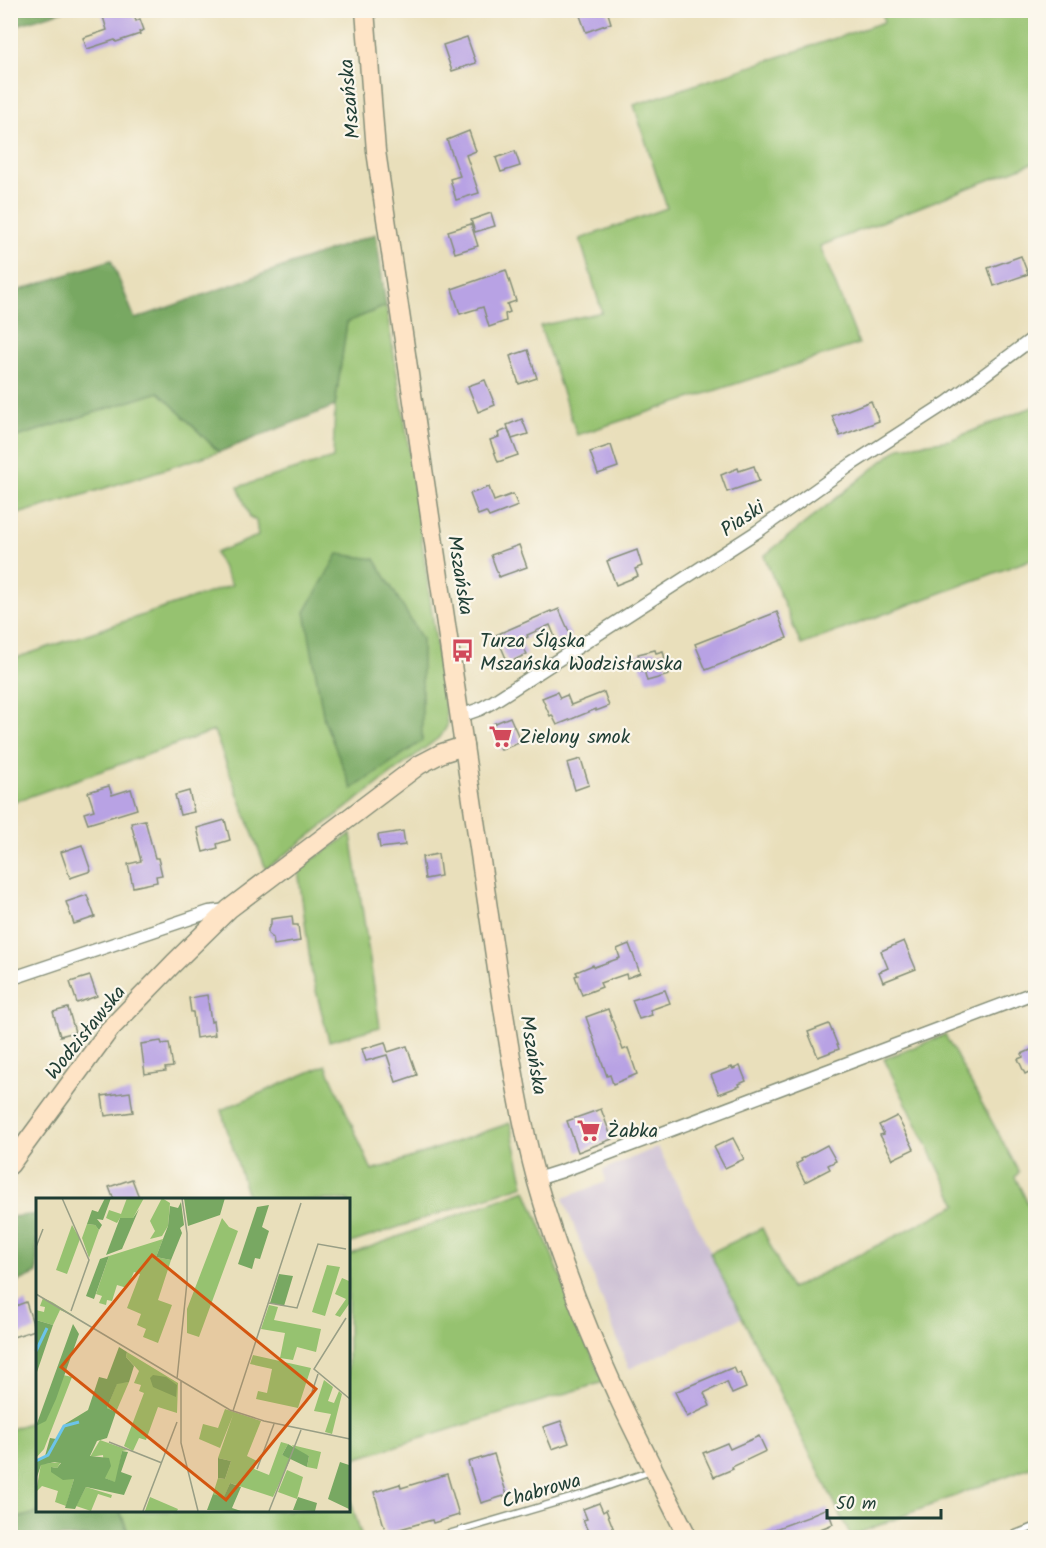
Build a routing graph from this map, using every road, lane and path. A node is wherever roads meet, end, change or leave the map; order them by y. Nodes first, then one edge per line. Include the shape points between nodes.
1 (365, 10) edge
2 (1035, 336) edge
3 (460, 716) junction
4 (464, 746) junction
5 (229, 909) junction
6 (10, 979) edge
7 (1035, 992) edge
8 (10, 1165) edge
9 (537, 1179) junction
10 (654, 1470) junction
11 (1035, 1526) edge
12 (1008, 1537) edge
13 (435, 1538) edge
14 (688, 1538) edge

1 - 3 street, Mszańska via 376,151
2 - 3 street, Piaski via 948,402 758,531 491,703
3 - 4 street, Mszańska
4 - 5 street, Wodzisławska via 419,765
4 - 9 street, Mszańska via 511,1059
5 - 6 street, Wodzisławska via 209,912
5 - 8 street, Wodzisławska via 111,1029
7 - 9 street
9 - 10 street, Mszańska via 573,1289
10 - 13 lane, Chabrowa
10 - 14 street, Mszańska
11 - 12 lane

